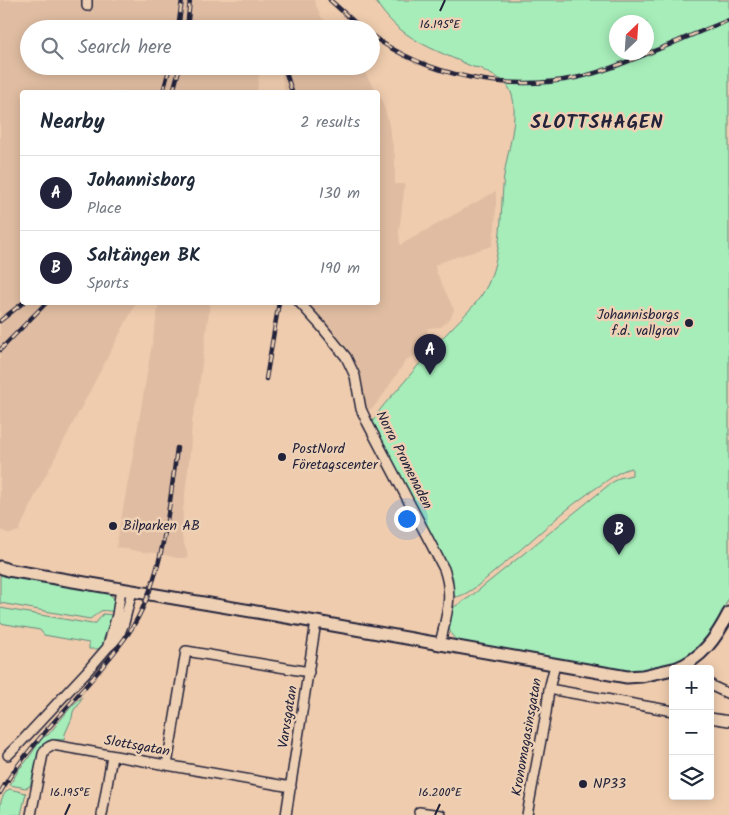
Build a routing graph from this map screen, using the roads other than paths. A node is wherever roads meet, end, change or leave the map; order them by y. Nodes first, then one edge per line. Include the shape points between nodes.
1 (302, 305) edge
2 (3, 569) edge
3 (126, 590) junction
4 (729, 613) edge
5 (316, 622) junction
6 (440, 644) junction
7 (555, 665) junction
8 (693, 665) edge
9 (669, 670) edge
10 (310, 672) junction
11 (714, 687) edge
12 (549, 688) junction
13 (729, 694) edge
14 (669, 709) edge
15 (714, 719) edge
16 (729, 721) edge
17 (8, 755) dead end
18 (112, 756) junction
19 (167, 765) junction
20 (291, 787) junction
21 (419, 812) dead end
22 (31, 815) edge
23 (102, 815) edge
24 (286, 815) edge
25 (441, 815) edge
26 (527, 815) edge

1 - 6 street, Norra Promenaden via 349,362 356,376 361,409 371,431 444,569 449,600
2 - 3 street
3 - 5 street
3 - 17 street via 107,648
4 - 8 street via 715,638
5 - 6 street
5 - 10 street, Varvsgatan
6 - 7 street
7 - 9 street via 627,677
7 - 12 street, Kronomagasinsgatan
10 - 19 street via 186,651
10 - 20 street, Varvsgatan
11 - 13 street
12 - 14 street
12 - 26 street, Kronomagasinsgatan
15 - 16 street
18 - 19 street, Slottsgatan
18 - 22 street, Slottsgatan via 52,745 45,749
18 - 23 street
19 - 20 street, Slottsgatan
20 - 24 street, Varvsgatan
21 - 25 street

